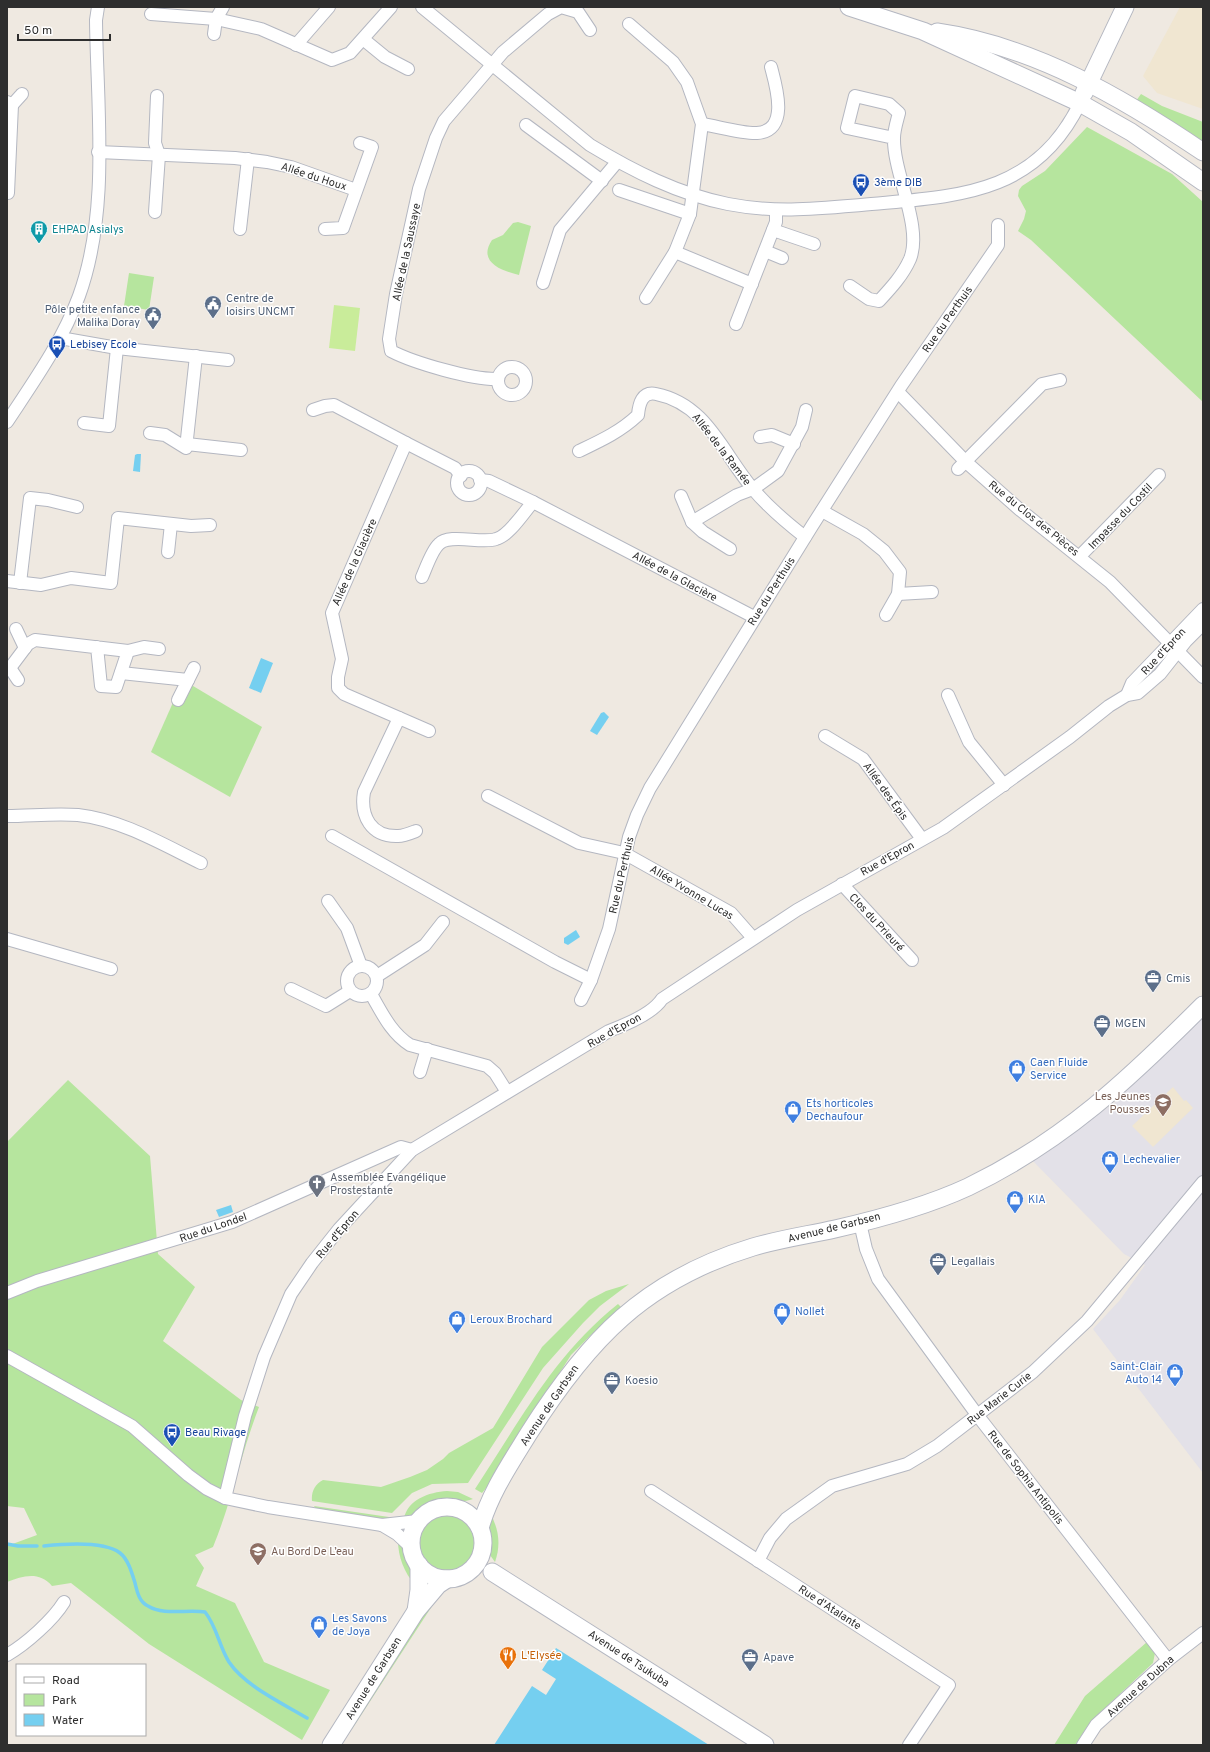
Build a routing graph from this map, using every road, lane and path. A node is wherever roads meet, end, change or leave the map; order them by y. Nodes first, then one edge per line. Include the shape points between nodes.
1 (98, 7) edge
2 (224, 7) edge
3 (329, 7) edge
4 (391, 7) edge
5 (422, 7) edge
6 (849, 7) edge
7 (1125, 7) edge
8 (151, 14) dead end
9 (216, 19) junction
10 (629, 24) dead end
11 (590, 30) dead end
12 (923, 31) junction
13 (214, 34) dead end
14 (363, 39) junction
15 (296, 45) junction
16 (492, 63) junction
17 (771, 67) dead end
18 (408, 69) dead end
19 (1089, 83) junction
20 (22, 94) dead end
21 (157, 96) dead end
22 (1080, 103) junction
23 (9, 104) edge
24 (702, 124) junction
25 (526, 125) dead end
26 (894, 138) junction
27 (360, 143) dead end
28 (98, 152) junction
29 (1203, 152) edge
30 (159, 155) junction
31 (248, 159) junction
32 (617, 162) junction
33 (602, 181) junction
34 (1203, 182) edge
35 (356, 190) junction
36 (619, 190) dead end
37 (8, 193) edge
38 (692, 194) junction
39 (906, 202) junction
40 (776, 210) junction
41 (156, 212) dead end
42 (690, 214) junction
43 (998, 225) dead end
44 (240, 229) dead end
45 (325, 229) dead end
46 (773, 230) junction
47 (814, 244) dead end
48 (765, 251) junction
49 (675, 252) junction
50 (782, 258) dead end
51 (543, 283) dead end
52 (752, 284) junction
53 (850, 286) dead end
54 (646, 298) dead end
55 (736, 324) dead end
56 (60, 338) junction
57 (117, 348) junction
58 (196, 356) junction
59 (228, 360) dead end
60 (498, 379) dead end
61 (1060, 380) dead end
62 (898, 392) junction
63 (312, 410) dead end
64 (806, 410) dead end
65 (7, 422) edge
66 (84, 423) dead end
67 (150, 433) dead end
68 (760, 437) dead end
69 (406, 443) junction
70 (187, 444) junction
71 (794, 444) junction
72 (241, 450) dead end
73 (579, 451) dead end
74 (962, 465) junction
75 (1159, 475) dead end
76 (460, 476) junction
77 (480, 480) junction
78 (754, 489) junction
79 (681, 496) dead end
80 (533, 502) junction
81 (77, 507) dead end
82 (822, 511) junction
83 (692, 522) junction
84 (171, 524) junction
85 (210, 524) dead end
86 (805, 537) junction
87 (730, 549) dead end
88 (168, 552) dead end
89 (1080, 556) junction
90 (422, 577) dead end
91 (7, 581) edge
92 (20, 583) junction
93 (932, 592) dead end
94 (898, 594) junction
95 (1203, 608) edge
96 (886, 615) dead end
97 (754, 617) junction
98 (1203, 624) edge
99 (16, 629) dead end
100 (97, 647) junction
101 (1174, 647) junction
102 (25, 648) junction
103 (159, 649) dead end
104 (128, 651) junction
105 (194, 668) dead end
106 (9, 669) edge
107 (121, 673) junction
108 (1203, 677) edge
109 (18, 680) dead end
110 (188, 680) junction
111 (948, 695) dead end
112 (178, 700) dead end
113 (399, 718) junction
114 (429, 731) dead end
115 (825, 736) dead end
116 (1004, 785) junction
117 (488, 796) dead end
118 (7, 816) edge
119 (416, 831) dead end
120 (332, 836) dead end
121 (922, 839) junction
122 (624, 853) junction
123 (201, 863) dead end
124 (842, 884) junction
125 (328, 901) dead end
126 (443, 922) dead end
127 (753, 938) junction
128 (7, 939) edge
129 (912, 960) dead end
130 (361, 966) junction
131 (111, 969) dead end
132 (377, 976) junction
133 (591, 980) junction
134 (290, 989) dead end
135 (350, 991) junction
136 (371, 994) junction
137 (582, 1000) dead end
138 (1203, 1005) edge
139 (427, 1049) junction
140 (420, 1072) dead end
141 (507, 1092) junction
142 (412, 1150) junction
143 (1203, 1182) edge
144 (860, 1223) junction
145 (7, 1293) edge
146 (7, 1356) edge
147 (978, 1416) junction
148 (499, 1481) junction
149 (651, 1491) dead end
150 (225, 1498) junction
151 (461, 1510) junction
152 (418, 1521) junction
153 (382, 1525) junction
154 (480, 1528) junction
155 (412, 1548) junction
156 (482, 1548) junction
157 (758, 1560) junction
158 (419, 1565) junction
159 (468, 1572) junction
160 (492, 1572) junction
161 (447, 1579) junction
162 (64, 1602) dead end
163 (416, 1611) junction
164 (1203, 1632) edge
165 (7, 1655) edge
166 (1168, 1660) junction
167 (330, 1745) edge
168 (765, 1745) edge
169 (909, 1745) edge
170 (1083, 1745) edge

1 - 28 street
2 - 9 street
3 - 15 street
4 - 14 street
5 - 16 street
6 - 12 main road
7 - 19 main road
8 - 9 street
9 - 13 street
9 - 15 street via 261,29
10 - 24 street via 673,62 687,82
11 - 16 street, Allée de la Saussaye via 578,12 561,8 548,14
12 - 19 main road via 966,36 990,42
12 - 22 main road
14 - 15 street via 350,53 332,60
14 - 18 street via 385,57
16 - 32 street via 590,145
16 - 60 street, Allée de la Saussaye via 444,121 436,138 419,189 389,339 391,350 398,354 462,375 485,380
17 - 24 street via 779,111 766,131 756,134
19 - 22 main road
19 - 29 main road via 1165,126
20 - 23 street
21 - 30 street via 155,143
22 - 34 main road via 1131,132
22 - 39 street via 1060,136 1042,156 1019,172 977,191
23 - 37 street
24 - 38 street
25 - 33 street
26 - 26 street via 899,113 889,104 855,96 846,128
26 - 39 street
27 - 35 street, Allée du Houx via 372,147
28 - 30 street, Allée du Houx
28 - 56 street via 96,219 90,257 78,297
30 - 31 street, Allée du Houx
30 - 41 street
31 - 35 street, Allée du Houx via 291,167
31 - 44 street
32 - 33 street
32 - 38 street via 655,182
33 - 51 street via 560,230
35 - 45 street, Allée du Houx via 343,228
36 - 42 street
38 - 40 street via 727,204
38 - 42 street
39 - 40 street via 812,210
39 - 53 street via 911,213 913,242 910,258 897,281 879,301 869,299
40 - 46 street
42 - 49 street
43 - 62 street, Rue du Perthuis via 998,245
46 - 47 street
46 - 48 street
48 - 50 street
48 - 52 street
49 - 52 street
49 - 54 street
52 - 55 street
56 - 57 street
56 - 65 street via 48,361
57 - 58 street
57 - 66 street via 109,426
58 - 59 street
58 - 70 street
61 - 74 street via 1042,384
62 - 74 street, Rue du Clos des Pièces
62 - 82 street, Rue du Perthuis
63 - 69 street via 334,406
64 - 71 street
67 - 70 street via 164,435 186,448
68 - 71 street via 772,435
69 - 76 street via 455,468
69 - 113 street, Allée de la Glacière via 332,613 342,659 338,688 344,694
70 - 72 street
71 - 78 street via 778,471
73 - 78 street, Allée de la Ramée via 608,438 628,424 638,415 642,397 658,394 680,401 698,415
74 - 89 street, Rue du Clos des Pièces
75 - 89 street, Impasse du Costil
76 - 77 street, Allée de la Glacière via 466,472 473,472
76 - 77 street via 460,490 469,495 479,490
77 - 80 street, Allée de la Glacière via 490,481
78 - 83 street via 737,495
78 - 86 street, Allée de la Ramée
79 - 83 street
80 - 90 street via 505,534 496,539 451,539 439,543
80 - 97 street, Allée de la Glacière
81 - 92 street via 30,498
82 - 86 street, Rue du Perthuis
82 - 94 street via 863,534 884,551 900,572
83 - 87 street
84 - 85 street
84 - 88 street
84 - 92 street via 118,518 111,583 71,578 41,585
86 - 97 street, Rue du Perthuis
89 - 101 street, Rue du Clos des Pièces via 1110,582
91 - 92 street
93 - 94 street
94 - 96 street
95 - 101 street, Rue d'Epron
97 - 122 street, Rue du Perthuis via 650,788 637,815
98 - 101 street, Rue d'Epron
99 - 102 street
100 - 102 street via 35,640
100 - 104 street
100 - 107 street via 101,686 116,687
101 - 108 street, Rue du Clos des Pièces
101 - 116 street, Rue d'Epron via 1132,683 1126,695
102 - 106 street
103 - 104 street via 144,647
104 - 107 street
105 - 110 street
106 - 109 street
107 - 110 street
110 - 112 street
111 - 116 street via 969,742
113 - 114 street, Allée de la Glacière
113 - 119 street via 364,792 363,814 368,824 382,833 400,836
115 - 121 street, Allée des Épis via 863,759
116 - 121 street, Rue d'Epron via 943,828
117 - 122 street, Allée Yvonne Lucas via 579,843
118 - 123 street via 77,815 101,819 133,830
120 - 133 street
121 - 124 street, Rue d'Epron
122 - 127 street, Allée Yvonne Lucas via 731,913
122 - 133 street, Rue du Perthuis via 609,929
124 - 127 street, Rue d'Epron
124 - 129 street, Clos du Prieuré
125 - 130 street via 347,928
126 - 132 street via 425,946
127 - 141 street, Rue d'Epron via 625,1026 609,1031
128 - 131 street
130 - 132 street via 371,968
130 - 135 street via 349,973 347,982
132 - 136 street via 377,986
133 - 137 street, Rue du Perthuis
134 - 135 street via 326,1006
135 - 136 street via 362,997
136 - 139 street via 390,1028 410,1045
138 - 144 main road, Avenue de Garbsen via 1144,1064 1080,1119 1043,1145 1004,1169 965,1188
139 - 140 street
139 - 141 street via 487,1066 495,1073
141 - 142 street, Rue d'Epron
142 - 145 street, Rue du Londel via 401,1147 232,1222 37,1281
142 - 150 street, Rue d'Epron via 339,1229 291,1294 262,1364 245,1416
143 - 147 street, Rue Marie Curie via 1087,1321 1033,1372
144 - 147 street, Rue de Sophia Antipolis via 866,1249 878,1279
144 - 148 main road, Avenue de Garbsen via 754,1247 721,1258 650,1296 614,1323 585,1354 554,1393
146 - 150 street via 132,1426 188,1475
147 - 157 street, Rue Marie Curie via 907,1464 832,1486 786,1519 770,1538
147 - 166 street, Rue de Sophia Antipolis
148 - 151 main road via 479,1500
148 - 154 main road
149 - 157 street, Rue d'Atalante
150 - 153 street
151 - 152 main road via 442,1507
151 - 154 main road via 472,1517
152 - 153 street
152 - 155 main road via 412,1534
153 - 155 street
154 - 156 main road
155 - 158 main road
156 - 159 main road via 478,1561
156 - 160 main road
157 - 169 street, Rue d'Atalante via 949,1685
158 - 161 main road via 436,1577
158 - 163 main road
159 - 160 main road
159 - 161 main road
160 - 168 main road, Avenue de Tsukuba
161 - 163 main road, Avenue de Garbsen via 438,1585
162 - 165 street via 59,1610
163 - 167 main road, Avenue de Garbsen
164 - 166 street, Avenue de Dubna
166 - 170 street, Avenue de Dubna via 1096,1725

